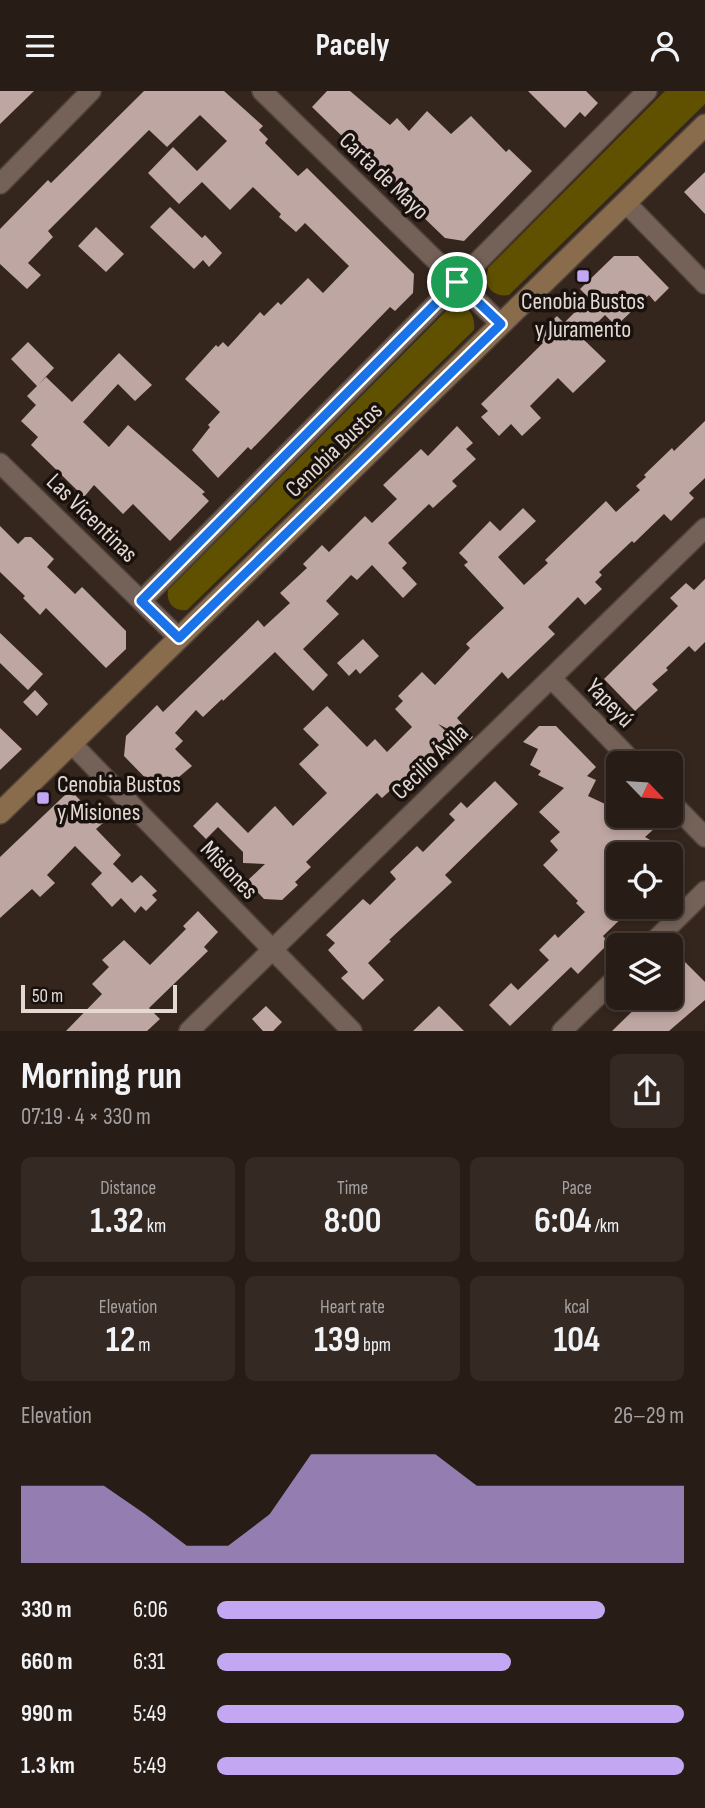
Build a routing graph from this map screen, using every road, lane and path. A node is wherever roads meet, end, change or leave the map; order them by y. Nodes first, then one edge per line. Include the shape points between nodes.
1 (91, 91) edge
2 (262, 91) edge
3 (647, 91) edge
4 (705, 125) edge
5 (0, 184) edge
6 (626, 202) junction
7 (457, 282) junction
8 (705, 284) edge
9 (501, 324) junction
10 (0, 463) edge
11 (705, 527) edge
12 (141, 601) junction
13 (179, 638) junction
14 (551, 678) junction
15 (71, 743) junction
16 (622, 751) edge
17 (0, 813) edge
18 (683, 814) edge
19 (705, 837) edge
20 (705, 891) edge
21 (662, 933) edge
22 (273, 949) junction
23 (606, 989) edge
24 (189, 1031) edge
25 (352, 1031) edge
26 (562, 1031) edge

1 - 5 street
2 - 7 street, Carta de Mayo
3 - 7 street, Cenobia Bustos
4 - 6 street, Cenobia Bustos
6 - 8 street
6 - 9 street, Cenobia Bustos
7 - 9 street, Carta de Mayo
7 - 12 street, Cenobia Bustos
9 - 13 street, Cenobia Bustos
10 - 12 street, Las Vicentinas
11 - 14 street, Cecilio Ávila
12 - 13 street, Las Vicentinas
13 - 15 street, Cenobia Bustos
14 - 16 street, Yapeyú
14 - 22 street, Cecilio Ávila
15 - 17 street, Cenobia Bustos
15 - 22 street, Misiones
18 - 19 street
20 - 21 street
22 - 24 street, Cecilio Ávila
22 - 25 street, Misiones
23 - 26 street

